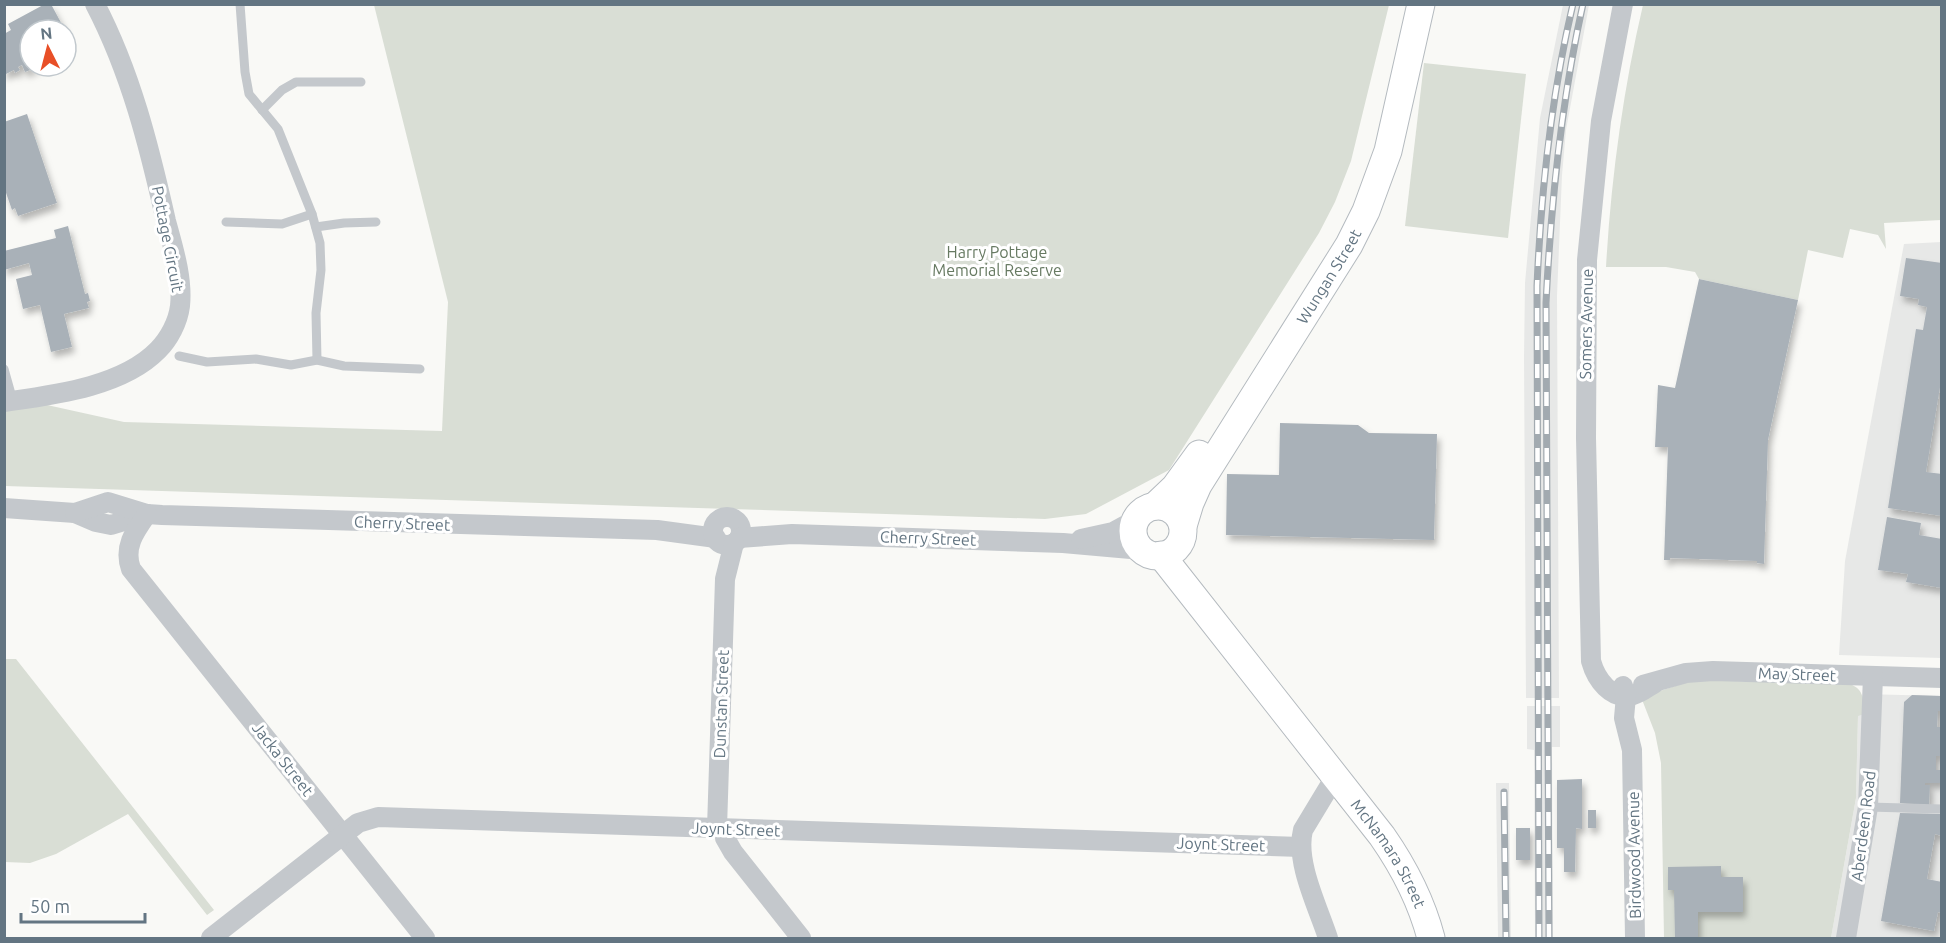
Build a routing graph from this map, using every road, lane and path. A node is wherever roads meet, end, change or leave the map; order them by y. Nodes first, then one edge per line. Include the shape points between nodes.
1 (95, 4) edge
2 (240, 4) edge
3 (1410, 4) edge
4 (1421, 4) edge
5 (1623, 4) edge
6 (361, 82) dead end
7 (262, 110) junction
8 (312, 214) junction
9 (226, 222) dead end
10 (376, 222) dead end
11 (316, 227) junction
12 (179, 356) dead end
13 (317, 360) junction
14 (4, 369) edge
15 (420, 369) dead end
16 (9, 401) edge
17 (4, 508) edge
18 (1145, 513) junction
19 (154, 515) junction
20 (727, 534) junction
21 (1167, 542) junction
22 (1063, 543) junction
23 (1873, 676) junction
24 (1941, 678) edge
25 (1623, 692) junction
26 (1335, 777) junction
27 (1868, 807) junction
28 (1941, 809) edge
29 (721, 828) junction
30 (343, 834) junction
31 (1301, 847) junction
32 (1849, 938) edge
33 (211, 939) edge
34 (425, 939) edge
35 (801, 939) edge
36 (1328, 939) edge
37 (1431, 939) edge
38 (1635, 939) edge

1 - 16 street, Pottage Circuit via 121,60 153,162 179,278 180,308 172,330 157,351 114,378 69,392
2 - 7 lane via 246,84
3 - 18 street, Wungan Street via 1374,152 1338,237 1192,467
4 - 21 street, Wungan Street via 1388,151 1366,211
5 - 25 street, Somers Avenue via 1599,132 1587,260 1586,448 1590,645
6 - 7 lane via 296,82
7 - 8 lane via 278,129
8 - 9 lane via 282,224
8 - 11 lane
10 - 11 lane
11 - 13 lane via 321,253
12 - 13 lane via 207,362 256,359 291,365
13 - 15 lane via 344,366
14 - 16 lane
17 - 19 street, Cherry Street via 75,513 108,502
18 - 21 street, McNamara Street via 1133,536
18 - 21 street via 1170,508 1180,519
18 - 22 street, Cherry Street via 1113,532
19 - 20 street, Cherry Street
19 - 30 street, Jacka Street via 134,532 128,551 131,568
20 - 22 street, Cherry Street
20 - 29 street, Dunstan Street
21 - 22 street, Cherry Street
21 - 26 street, McNamara Street via 1196,579 1223,634
23 - 24 street, May Street
23 - 25 street, May Street via 1713,671 1686,673
23 - 27 street, Aberdeen Road
25 - 38 street, Birdwood Avenue via 1614,721 1632,772
26 - 31 street via 1303,830
26 - 37 street, McNamara Street via 1403,867 1424,910
27 - 28 lane
27 - 32 street, Aberdeen Road
29 - 30 street, Joynt Street via 378,817 365,819
29 - 31 street, Joynt Street
29 - 35 street, Dunstan Street via 733,852
30 - 33 street, Joynt Street
30 - 34 street, Jacka Street
31 - 36 street

